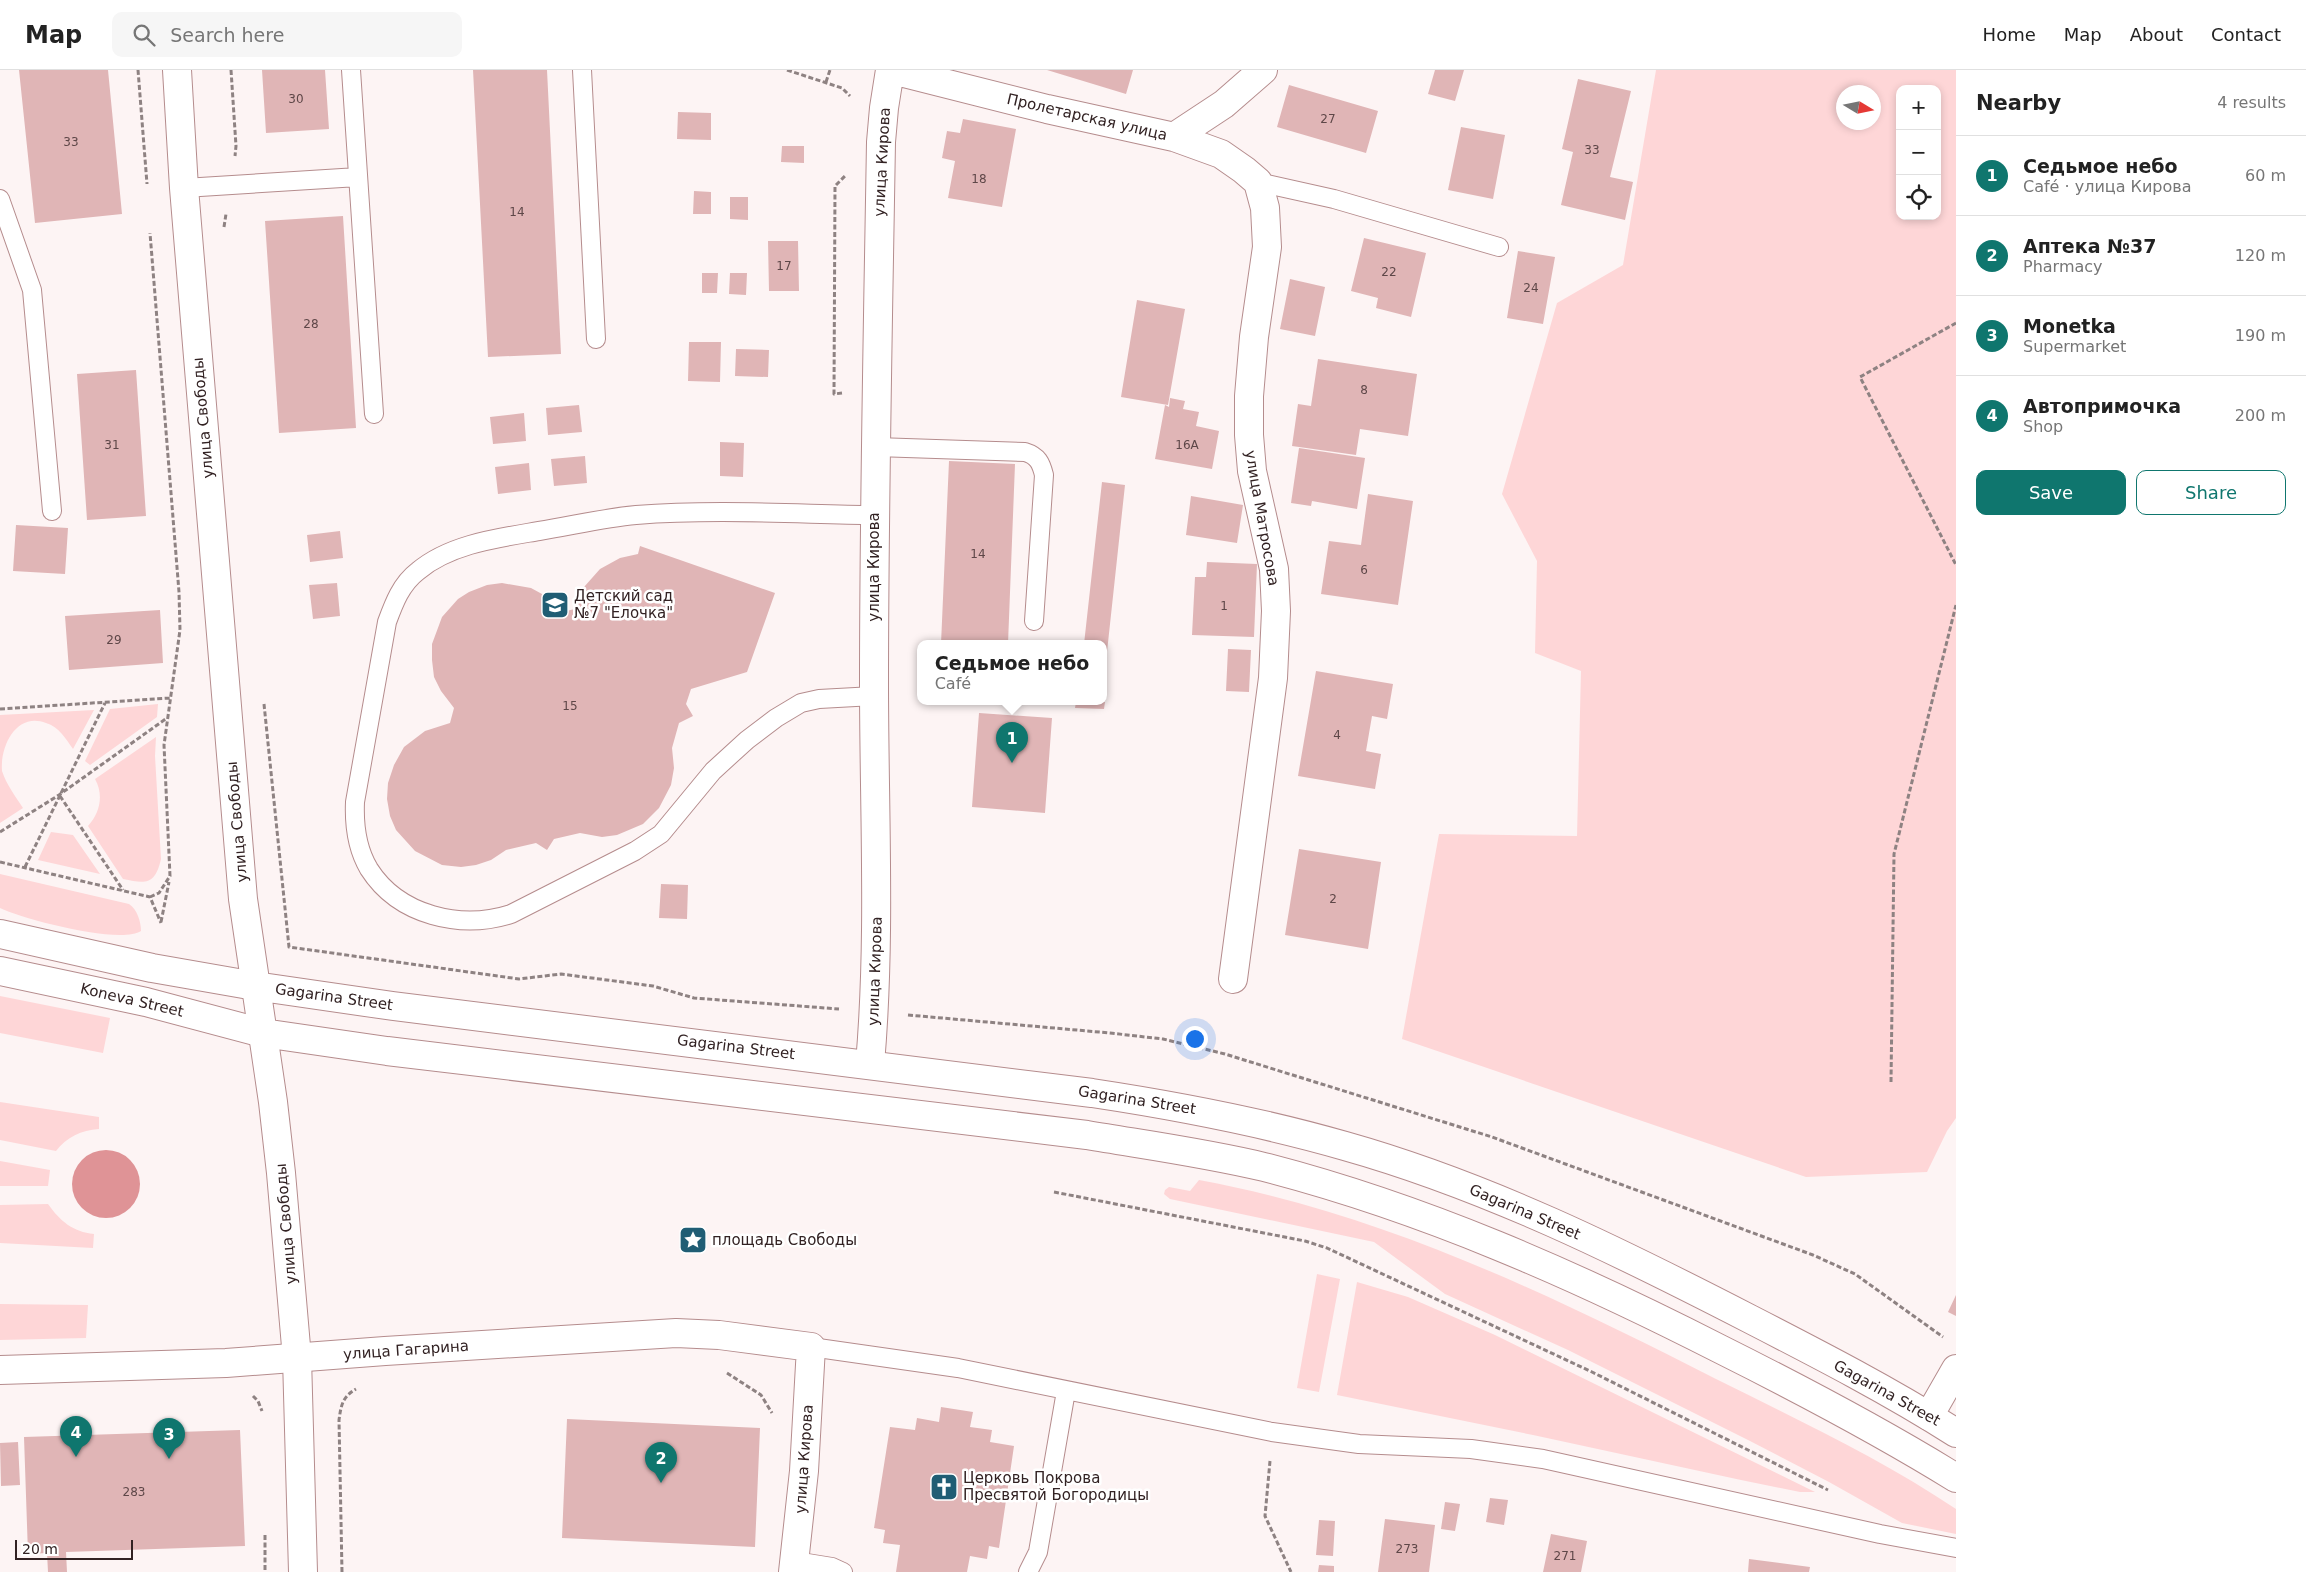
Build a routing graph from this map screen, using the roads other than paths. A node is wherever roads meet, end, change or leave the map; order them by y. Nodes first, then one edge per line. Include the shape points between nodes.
1 (177, 70) edge
2 (350, 70) edge
3 (582, 70) edge
4 (891, 70) edge
5 (1263, 70) edge
6 (1174, 137) junction
7 (358, 177) junction
8 (1258, 182) junction
9 (184, 188) junction
10 (0, 200) edge
11 (1499, 247) dead end
12 (596, 339) dead end
13 (374, 414) dead end
14 (876, 448) junction
15 (52, 511) dead end
16 (874, 515) junction
17 (1034, 621) dead end
18 (874, 696) junction
19 (0, 934) edge
20 (0, 971) edge
21 (1233, 980) dead end
22 (255, 986) junction
23 (263, 1033) junction
24 (870, 1064) junction
25 (811, 1347) junction
26 (297, 1358) junction
27 (1956, 1369) edge
28 (0, 1370) edge
29 (1066, 1391) junction
30 (1929, 1416) junction
31 (1956, 1433) edge
32 (1956, 1478) edge
33 (1956, 1548) edge
34 (794, 1566) edge
35 (303, 1572) edge
36 (843, 1572) edge
37 (1028, 1572) edge

1 - 9 main road, улица Свободы
2 - 7 lane
3 - 12 lane
4 - 6 main road, Пролетарская улица
4 - 14 main road, улица Кирова via 881,142
5 - 6 main road, Пролетарская улица via 1224,104
6 - 8 main road via 1221,154
7 - 9 lane
7 - 13 lane
8 - 11 lane via 1334,199
8 - 21 main road, улица Матросова via 1265,208 1267,247 1254,337 1249,436 1252,471 1274,569 1276,611 1272,678
9 - 22 main road, улица Свободы via 243,889
10 - 15 lane via 32,290
14 - 16 main road, улица Кирова
14 - 17 lane via 1033,454 1044,475
16 - 18 main road, улица Кирова
16 - 18 lane via 683,512 634,516 477,543 432,561 405,584 395,599 387,622 355,802 354,820 359,846 378,880 413,907 460,922 494,920 635,851 661,834 713,771 784,713 819,698
18 - 24 main road, улица Кирова via 877,934
19 - 22 main road via 152,968
20 - 23 main road, Koneva Street via 146,1002
22 - 23 main road, улица Свободы
22 - 24 main road, Gagarina Street
23 - 26 main road, улица Свободы via 282,1173
23 - 32 main road via 1087,1135 1263,1167 1413,1213 1558,1270 1800,1389
24 - 30 main road, Gagarina Street via 1196,1109 1347,1146 1507,1203 1572,1231 1706,1296
25 - 26 main road, улица Гагарина via 676,1333
25 - 29 lane via 958,1368
25 - 34 main road, улица Кирова via 804,1470
26 - 28 main road, улица Гагарина
26 - 35 main road, улица Свободы
27 - 30 main road
29 - 33 lane via 1272,1432 1359,1444 1470,1449 1543,1460
29 - 37 lane via 1038,1552
30 - 31 main road, Gagarina Street
34 - 36 lane via 832,1567

